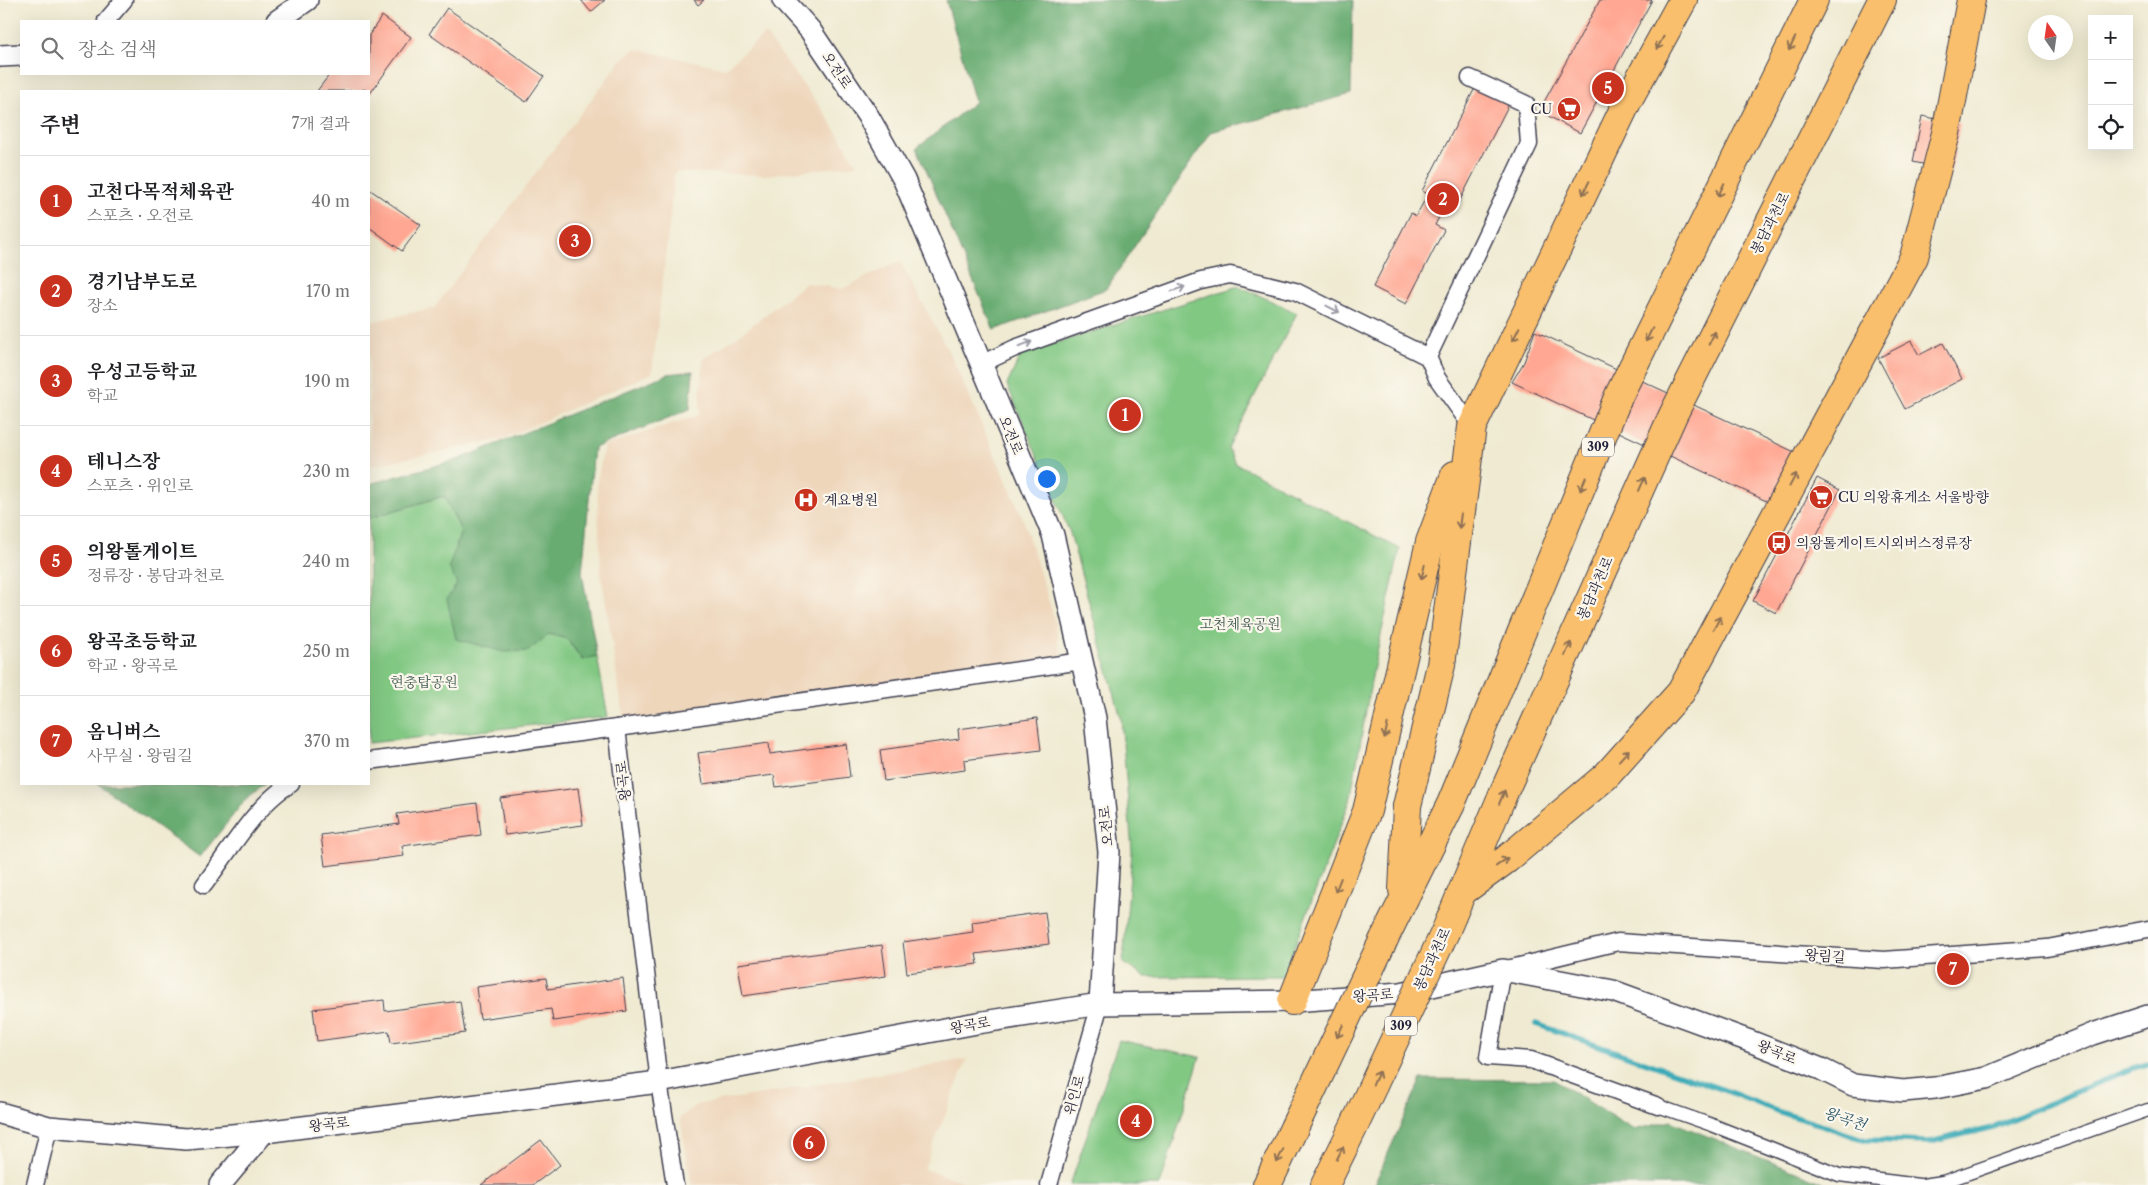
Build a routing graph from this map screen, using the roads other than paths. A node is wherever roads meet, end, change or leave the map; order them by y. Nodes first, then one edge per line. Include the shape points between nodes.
1 (124, 0) edge
2 (307, 0) edge
3 (784, 0) edge
4 (1683, 0) edge
5 (1814, 0) edge
6 (1882, 0) edge
7 (1971, 0) edge
8 (107, 20) edge
9 (278, 20) edge
10 (20, 55) edge
11 (0, 56) edge
12 (1470, 78) dead end
13 (1428, 357) junction
14 (981, 364) junction
15 (1472, 427) junction
16 (1082, 661) junction
17 (617, 728) junction
18 (370, 761) edge
19 (289, 785) edge
20 (204, 885) dead end
21 (1463, 890) junction
22 (1402, 903) junction
23 (2148, 929) edge
24 (1503, 970) junction
25 (1292, 1001) junction
26 (1100, 1004) junction
27 (2148, 1016) edge
28 (659, 1082) junction
29 (1658, 1106) joint
30 (2148, 1110) edge
31 (0, 1113) edge
32 (49, 1127) junction
33 (264, 1132) junction
34 (35, 1185) edge
35 (220, 1185) edge
36 (675, 1185) edge
37 (1049, 1185) edge
38 (1266, 1185) edge
39 (1325, 1185) edge
40 (1921, 1185) edge

1 - 8 street
2 - 9 street
3 - 14 street, 오전로 via 810,30 862,108 904,180
4 -> 15 highway via 1628,100
5 -> 22 highway, 309 via 1619,396 1451,804
21 -> 6 highway, 봉담과천로 / 309 via 1502,794 1673,415
21 -> 7 highway via 1507,859 1606,776 1681,692 1914,257 1946,133
10 - 11 street
12 - 13 street via 1526,104 1530,144
14 -> 13 street via 1015,348 1201,281 1230,275 1295,291
13 - 15 street via 1437,378
14 - 16 street, 오전로 via 1053,536
15 -> 22 highway via 1441,665 1407,806
15 -> 25 highway via 1430,542 1367,811
16 - 17 street
16 - 26 street, 오전로 via 1095,718 1109,852
17 - 18 street
17 - 28 street, 왕곡로
19 - 20 street via 258,812
39 -> 21 highway, 봉담과천로 / 309, bridge
22 -> 38 highway, 309, bridge
23 - 24 street, 왕림길 via 2047,948 1884,960 1618,942
24 - 25 street, 왕곡로 via 1401,993
24 - 27 street, 왕곡로 via 1613,991 1747,1040 1853,1085 1903,1091 1986,1078 2093,1034
24 - 29 street via 1488,1057 1531,1060
25 - 26 street, 왕곡로
26 - 28 street, 왕곡로 via 977,1023
26 - 37 street, 위인로
28 - 33 street, 왕곡로
28 - 36 street
29 - 40 street via 1838,1175
30 - 40 street via 1942,1182
31 - 32 street, 왕곡로
32 - 33 street, 왕곡로 via 186,1139
32 - 34 street
33 - 35 street

